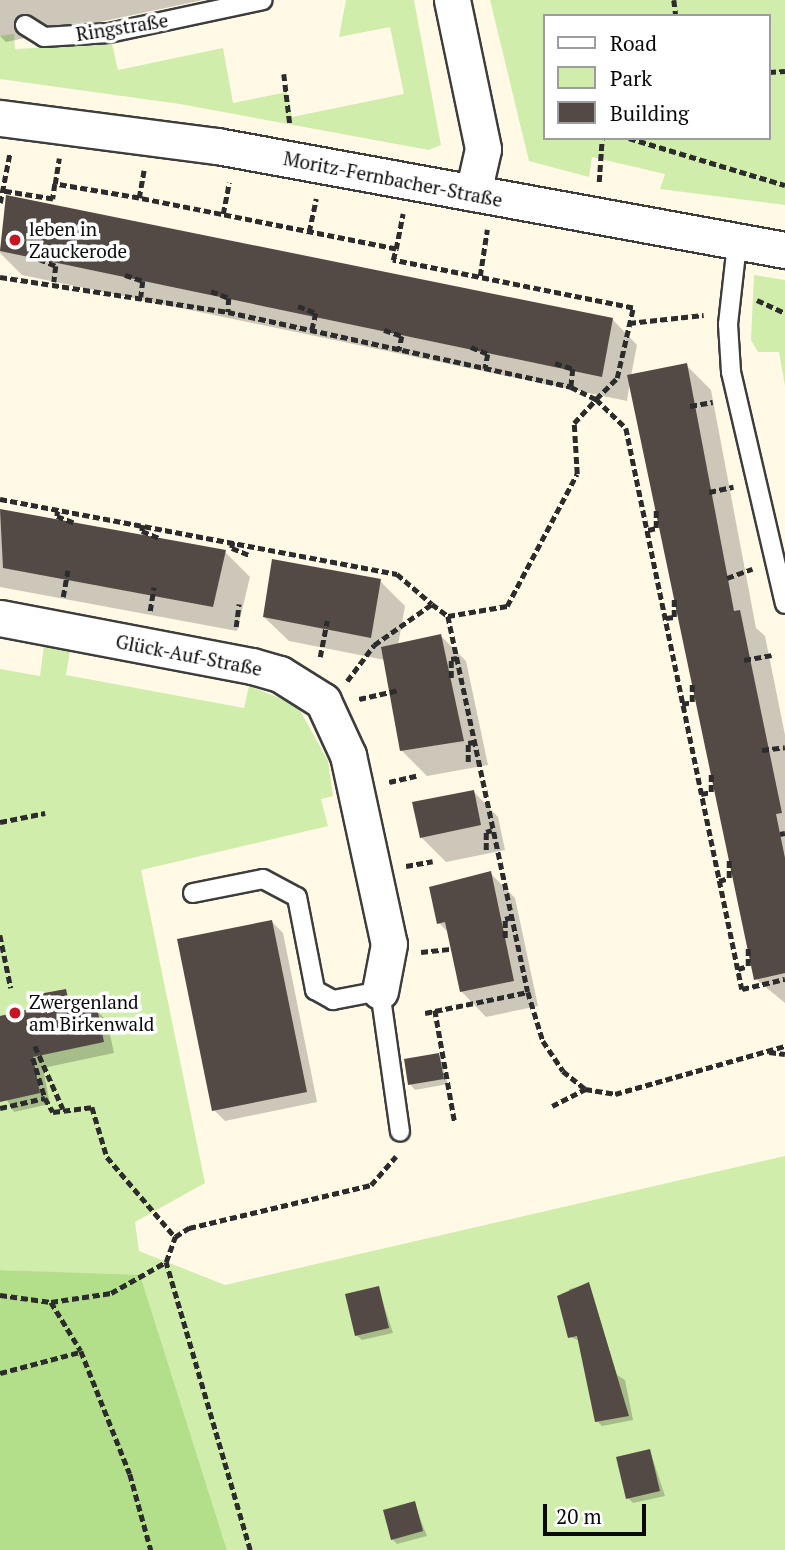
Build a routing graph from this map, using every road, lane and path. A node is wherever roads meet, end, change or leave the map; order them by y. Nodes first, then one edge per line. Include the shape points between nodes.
1 (263, 0) edge
2 (452, 0) edge
3 (25, 25) dead end
4 (284, 74) dead end
5 (6, 130) edge
6 (288, 136) dead end
7 (602, 140) edge
8 (636, 140) edge
9 (61, 147) dead end
10 (146, 159) dead end
11 (230, 175) dead end
12 (55, 184) junction
13 (785, 185) edge
14 (3, 191) junction
15 (318, 192) dead end
16 (596, 194) dead end
17 (139, 198) junction
18 (0, 203) edge
19 (404, 207) dead end
20 (481, 208) junction
21 (223, 214) junction
22 (309, 232) junction
23 (737, 244) junction
24 (396, 249) junction
25 (785, 250) edge
26 (39, 259) dead end
27 (125, 275) dead end
28 (480, 276) junction
29 (0, 277) edge
30 (54, 282) junction
31 (211, 292) dead end
32 (141, 297) junction
33 (298, 306) dead end
34 (228, 312) junction
35 (705, 315) dead end
36 (629, 323) junction
37 (384, 330) dead end
38 (312, 331) junction
39 (471, 347) dead end
40 (398, 351) junction
41 (555, 363) dead end
42 (485, 369) junction
43 (571, 387) junction
44 (596, 399) junction
45 (719, 401) dead end
46 (690, 406) dead end
47 (736, 487) dead end
48 (709, 492) dead end
49 (0, 499) edge
50 (656, 509) dead end
51 (58, 510) junction
52 (75, 523) dead end
53 (143, 526) junction
54 (648, 530) junction
55 (159, 538) dead end
56 (233, 542) junction
57 (249, 555) dead end
58 (752, 569) dead end
59 (68, 570) dead end
60 (727, 578) dead end
61 (154, 587) dead end
62 (674, 598) dead end
63 (239, 604) dead end
64 (432, 604) junction
65 (785, 604) edge
66 (62, 605) dead end
67 (448, 616) junction
68 (0, 618) edge
69 (666, 618) junction
70 (327, 621) dead end
71 (148, 622) dead end
72 (234, 638) dead end
73 (772, 655) dead end
74 (457, 658) junction
75 (744, 660) dead end
76 (319, 662) dead end
77 (451, 678) dead end
78 (346, 682) dead end
79 (692, 683) dead end
80 (398, 690) dead end
81 (358, 700) dead end
82 (682, 704) junction
83 (475, 742) junction
84 (785, 747) edge
85 (762, 750) dead end
86 (468, 762) dead end
87 (711, 773) dead end
88 (416, 776) dead end
89 (397, 780) dead end
90 (701, 794) junction
91 (45, 813) dead end
92 (0, 821) edge
93 (492, 830) junction
94 (486, 850) dead end
95 (729, 859) dead end
96 (433, 861) dead end
97 (417, 864) dead end
98 (719, 881) junction
99 (193, 893) dead end
100 (512, 917) junction
101 (0, 935) edge
102 (505, 938) dead end
103 (748, 947) dead end
104 (451, 948) dead end
105 (434, 950) dead end
106 (738, 969) junction
107 (785, 979) edge
108 (11, 988) dead end
109 (380, 991) junction
110 (528, 992) junction
111 (435, 1010) junction
112 (425, 1013) dead end
113 (35, 1046) dead end
114 (785, 1046) edge
115 (766, 1051) junction
116 (785, 1054) edge
117 (33, 1058) dead end
118 (585, 1089) junction
119 (46, 1098) junction
120 (552, 1106) dead end
121 (0, 1108) edge
122 (63, 1109) junction
123 (455, 1123) dead end
124 (400, 1132) joint
125 (175, 1237) junction
126 (166, 1262) junction
127 (0, 1295) edge
128 (51, 1303) junction
129 (81, 1352) junction
130 (0, 1373) edge
131 (151, 1550) edge
132 (250, 1550) edge

1 - 3 lane, Ringstraße via 109,33 44,37
2 - 20 street via 482,149
4 - 6 path via 292,117
5 - 14 path
5 - 20 street, Moritz-Fernbacher-Straße via 217,146
7 - 16 path
8 - 13 path
9 - 12 path
10 - 17 path
11 - 21 path
12 - 14 path via 53,199
12 - 17 path
14 - 18 path
15 - 22 path
17 - 21 path
19 - 24 path
20 - 23 street, Moritz-Fernbacher-Straße
20 - 28 path
21 - 22 path
22 - 24 path
23 - 25 street, Moritz-Fernbacher-Straße
23 - 65 lane via 731,372
24 - 28 path via 393,260
26 - 30 path via 56,265
27 - 32 path via 143,281
28 - 36 path via 633,308
29 - 30 path
30 - 32 path
31 - 34 path via 229,298
32 - 34 path
33 - 38 path via 316,313
34 - 38 path
35 - 36 path
36 - 44 path via 617,378
37 - 40 path via 402,336
38 - 40 path
39 - 42 path via 488,354
40 - 42 path
41 - 43 path via 573,369
42 - 43 path
43 - 44 path
44 - 54 path via 626,428
44 - 67 path via 574,423 577,474 507,606
45 - 46 path
47 - 48 path
49 - 51 path
50 - 54 path via 656,528
51 - 52 path via 57,516
51 - 53 path
53 - 55 path via 142,531
53 - 56 path
54 - 69 path
56 - 57 path via 232,548
56 - 64 path via 397,574
58 - 60 path
59 - 66 path
61 - 71 path
62 - 69 path via 674,617
63 - 72 path
64 - 67 path
64 - 78 path via 374,645
67 - 74 path
68 - 109 street, Glück-Auf-Straße via 252,666 280,674 323,701 348,755 389,944
69 - 82 path
70 - 76 path
73 - 75 path
74 - 77 path via 451,659
74 - 83 path
79 - 82 path via 692,702
80 - 81 path
82 - 90 path
83 - 86 path via 468,743
83 - 93 path
84 - 85 path
87 - 90 path via 711,792
88 - 89 path
90 - 98 path
91 - 92 path
93 - 94 path via 486,832
93 - 100 path
95 - 98 path via 729,878
96 - 97 path
98 - 106 path
99 - 109 lane via 263,879 297,897 314,989 333,1000
100 - 102 path via 505,919
100 - 110 path
101 - 108 path
103 - 106 path via 748,967
104 - 105 path
106 - 107 path via 742,989
109 - 124 lane
110 - 111 path
110 - 118 path via 543,1041
111 - 112 path
111 - 123 path
113 - 122 path
114 - 115 path
115 - 116 path
115 - 118 path via 615,1094
117 - 119 path
118 - 120 path
119 - 121 path
119 - 122 path via 53,1112
122 - 125 path via 92,1107 107,1157
124 - 125 path via 395,1163 370,1185 189,1228
125 - 126 path
126 - 128 path via 111,1293
126 - 132 path
127 - 128 path
128 - 129 path
129 - 130 path
129 - 131 path via 130,1474

